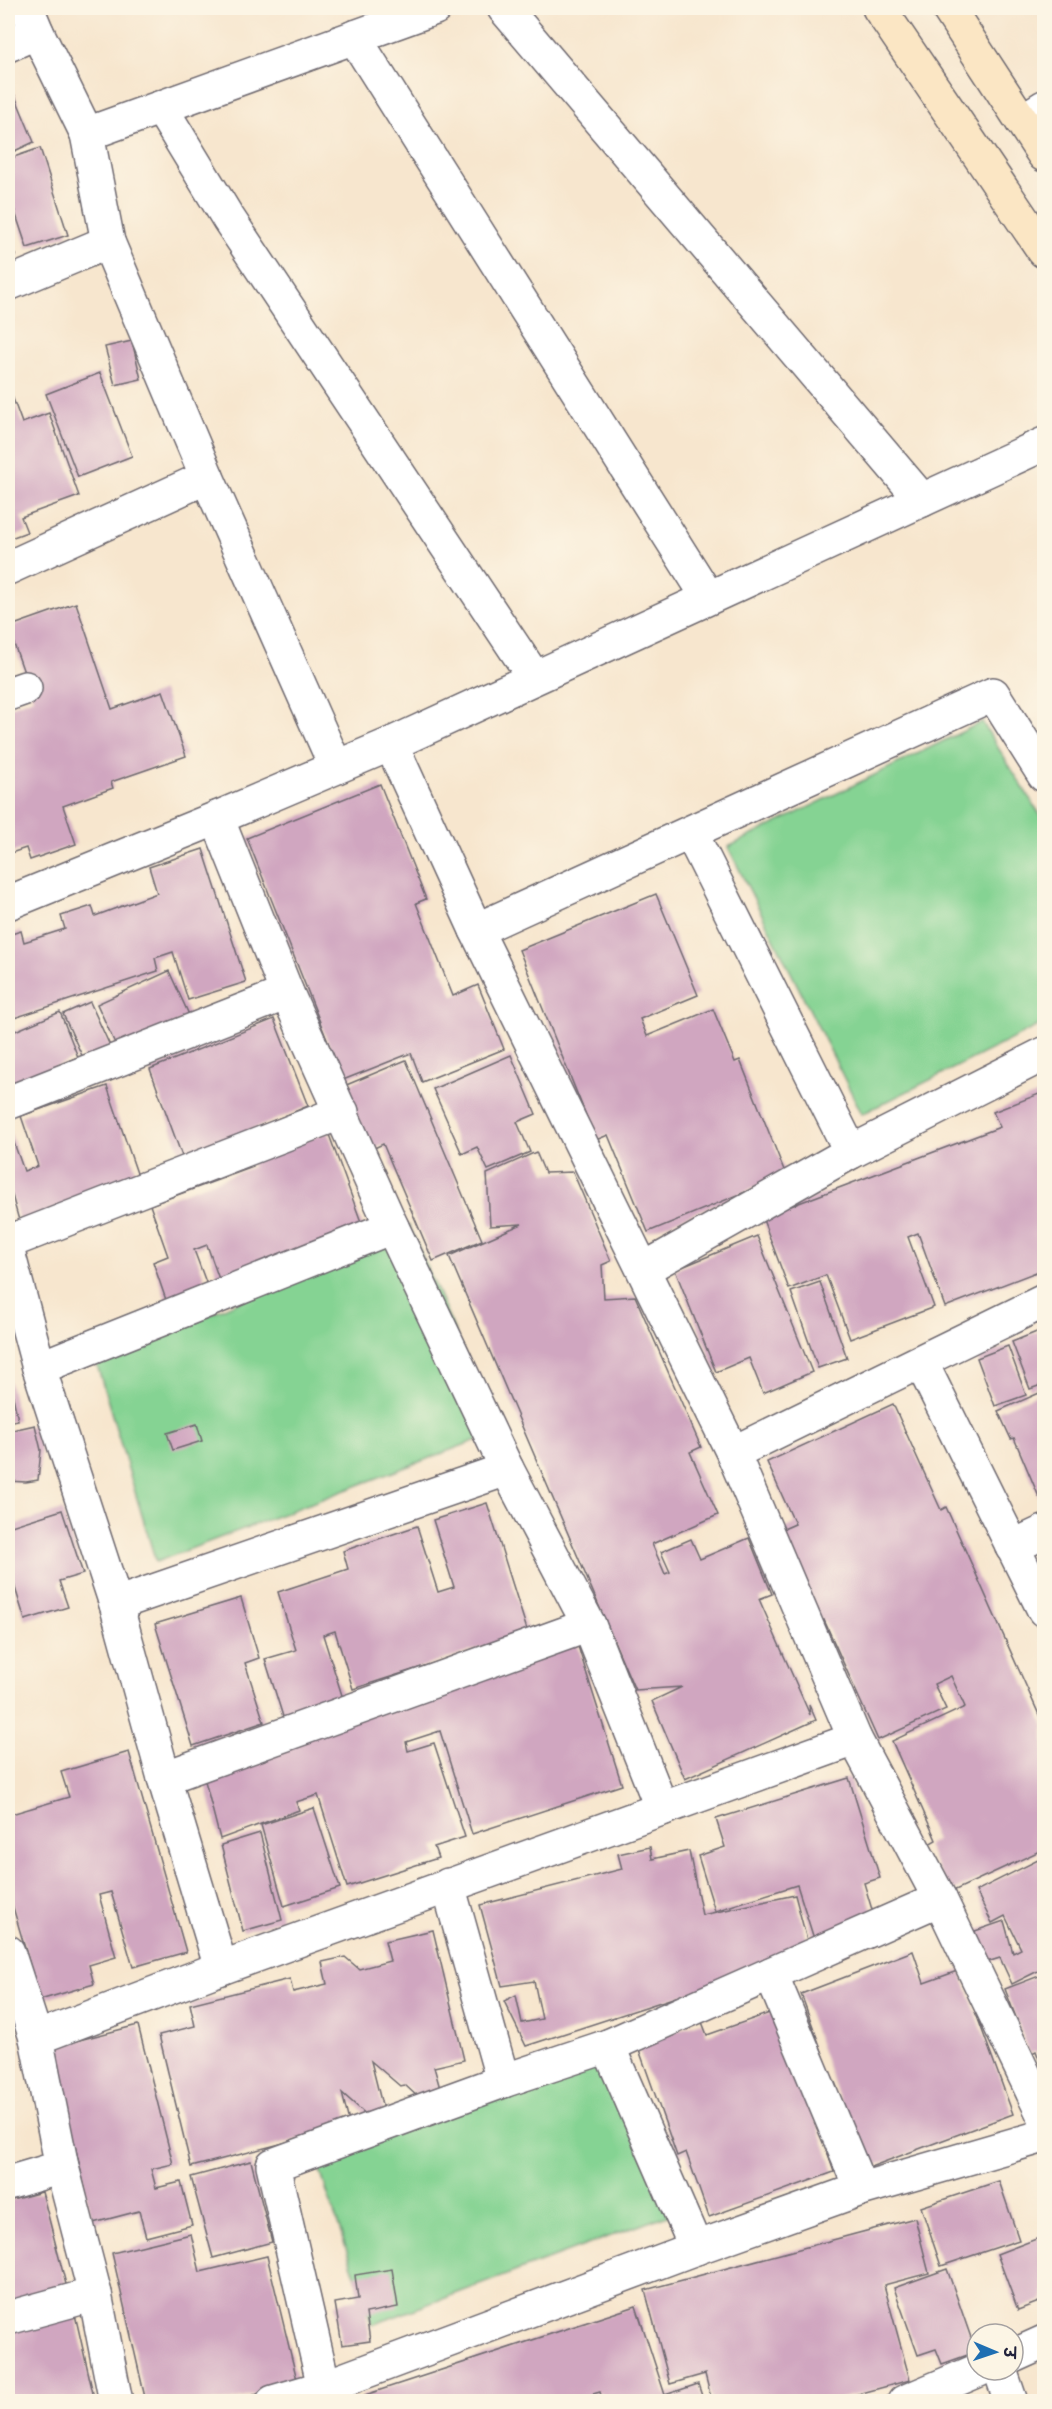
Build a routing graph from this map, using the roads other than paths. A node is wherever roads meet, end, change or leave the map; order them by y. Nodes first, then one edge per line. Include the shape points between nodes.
1 (435, 8) edge
2 (504, 8) edge
3 (879, 8) edge
4 (948, 8) edge
5 (24, 28) edge
6 (354, 37) junction
7 (160, 108) junction
8 (1033, 114) edge
9 (87, 134) junction
10 (1044, 156) edge
11 (108, 242) junction
12 (1044, 251) edge
13 (8, 284) edge
14 (1044, 444) edge
15 (207, 477) junction
16 (922, 500) junction
17 (8, 568) edge
18 (708, 597) junction
19 (534, 677) junction
20 (391, 744) junction
21 (336, 767) junction
22 (1044, 775) edge
23 (217, 818) junction
24 (691, 833) junction
25 (8, 903) edge
26 (476, 930) junction
27 (287, 993) junction
28 (1044, 1054) edge
29 (8, 1103) edge
30 (342, 1112) junction
31 (851, 1152) junction
32 (392, 1227) junction
33 (8, 1242) edge
34 (8, 1252) edge
35 (644, 1269) junction
36 (1044, 1301) edge
37 (921, 1362) junction
38 (39, 1368) junction
39 (733, 1453) junction
40 (507, 1469) junction
41 (1044, 1532) edge
42 (1012, 1547) junction
43 (116, 1604) junction
44 (1044, 1610) edge
45 (589, 1625) junction
46 (855, 1739) junction
47 (164, 1778) junction
48 (662, 1809) junction
49 (448, 1885) junction
50 (940, 1899) junction
51 (8, 1952) edge
52 (221, 1968) junction
53 (771, 1974) junction
54 (36, 2038) junction
55 (608, 2046) junction
56 (503, 2081) junction
57 (1044, 2116) edge
58 (1044, 2136) edge
59 (62, 2167) junction
60 (8, 2183) edge
61 (861, 2189) junction
62 (696, 2248) junction
63 (95, 2294) junction
64 (8, 2318) edge
65 (1044, 2343) edge
66 (1025, 2351) edge
67 (965, 2376) edge
68 (1004, 2382) edge
69 (324, 2387) junction
70 (116, 2402) edge
71 (273, 2402) edge
72 (904, 2402) edge
73 (1011, 2402) edge

1 - 6 street
2 - 16 street
3 - 12 main road
4 - 8 main road
5 - 9 street
6 - 7 street
6 - 18 street
7 - 9 street
7 - 19 street via 228,218
8 - 10 main road
9 - 11 street
11 - 13 street
11 - 15 street
14 - 16 street
15 - 17 street
15 - 21 street
16 - 18 street
18 - 19 street
19 - 20 street
20 - 21 street
20 - 26 street
21 - 23 street
22 - 24 street via 993,694
23 - 25 street
23 - 27 street
24 - 26 street
24 - 31 street
26 - 35 street
27 - 29 street
27 - 30 street
28 - 31 street
30 - 32 street
30 - 33 street
31 - 35 street
32 - 38 street
32 - 40 street
34 - 38 street
35 - 39 street
36 - 37 street
37 - 39 street
37 - 42 street
38 - 43 street
39 - 46 street
40 - 43 street
40 - 45 street
41 - 42 street
42 - 44 street
43 - 47 street
45 - 47 street
45 - 48 street
46 - 48 street
46 - 50 street
47 - 52 street
48 - 49 street
49 - 52 street
49 - 56 street
50 - 53 street
50 - 57 street
51 - 54 street
52 - 54 street
53 - 55 street
53 - 61 street
54 - 59 street
55 - 56 street
55 - 62 street
56 - 69 street via 273,2165
58 - 61 street
59 - 60 street
59 - 63 street
61 - 62 street
62 - 69 street
63 - 64 street
63 - 70 street
65 - 66 street
67 - 72 street
68 - 73 street
69 - 71 street

